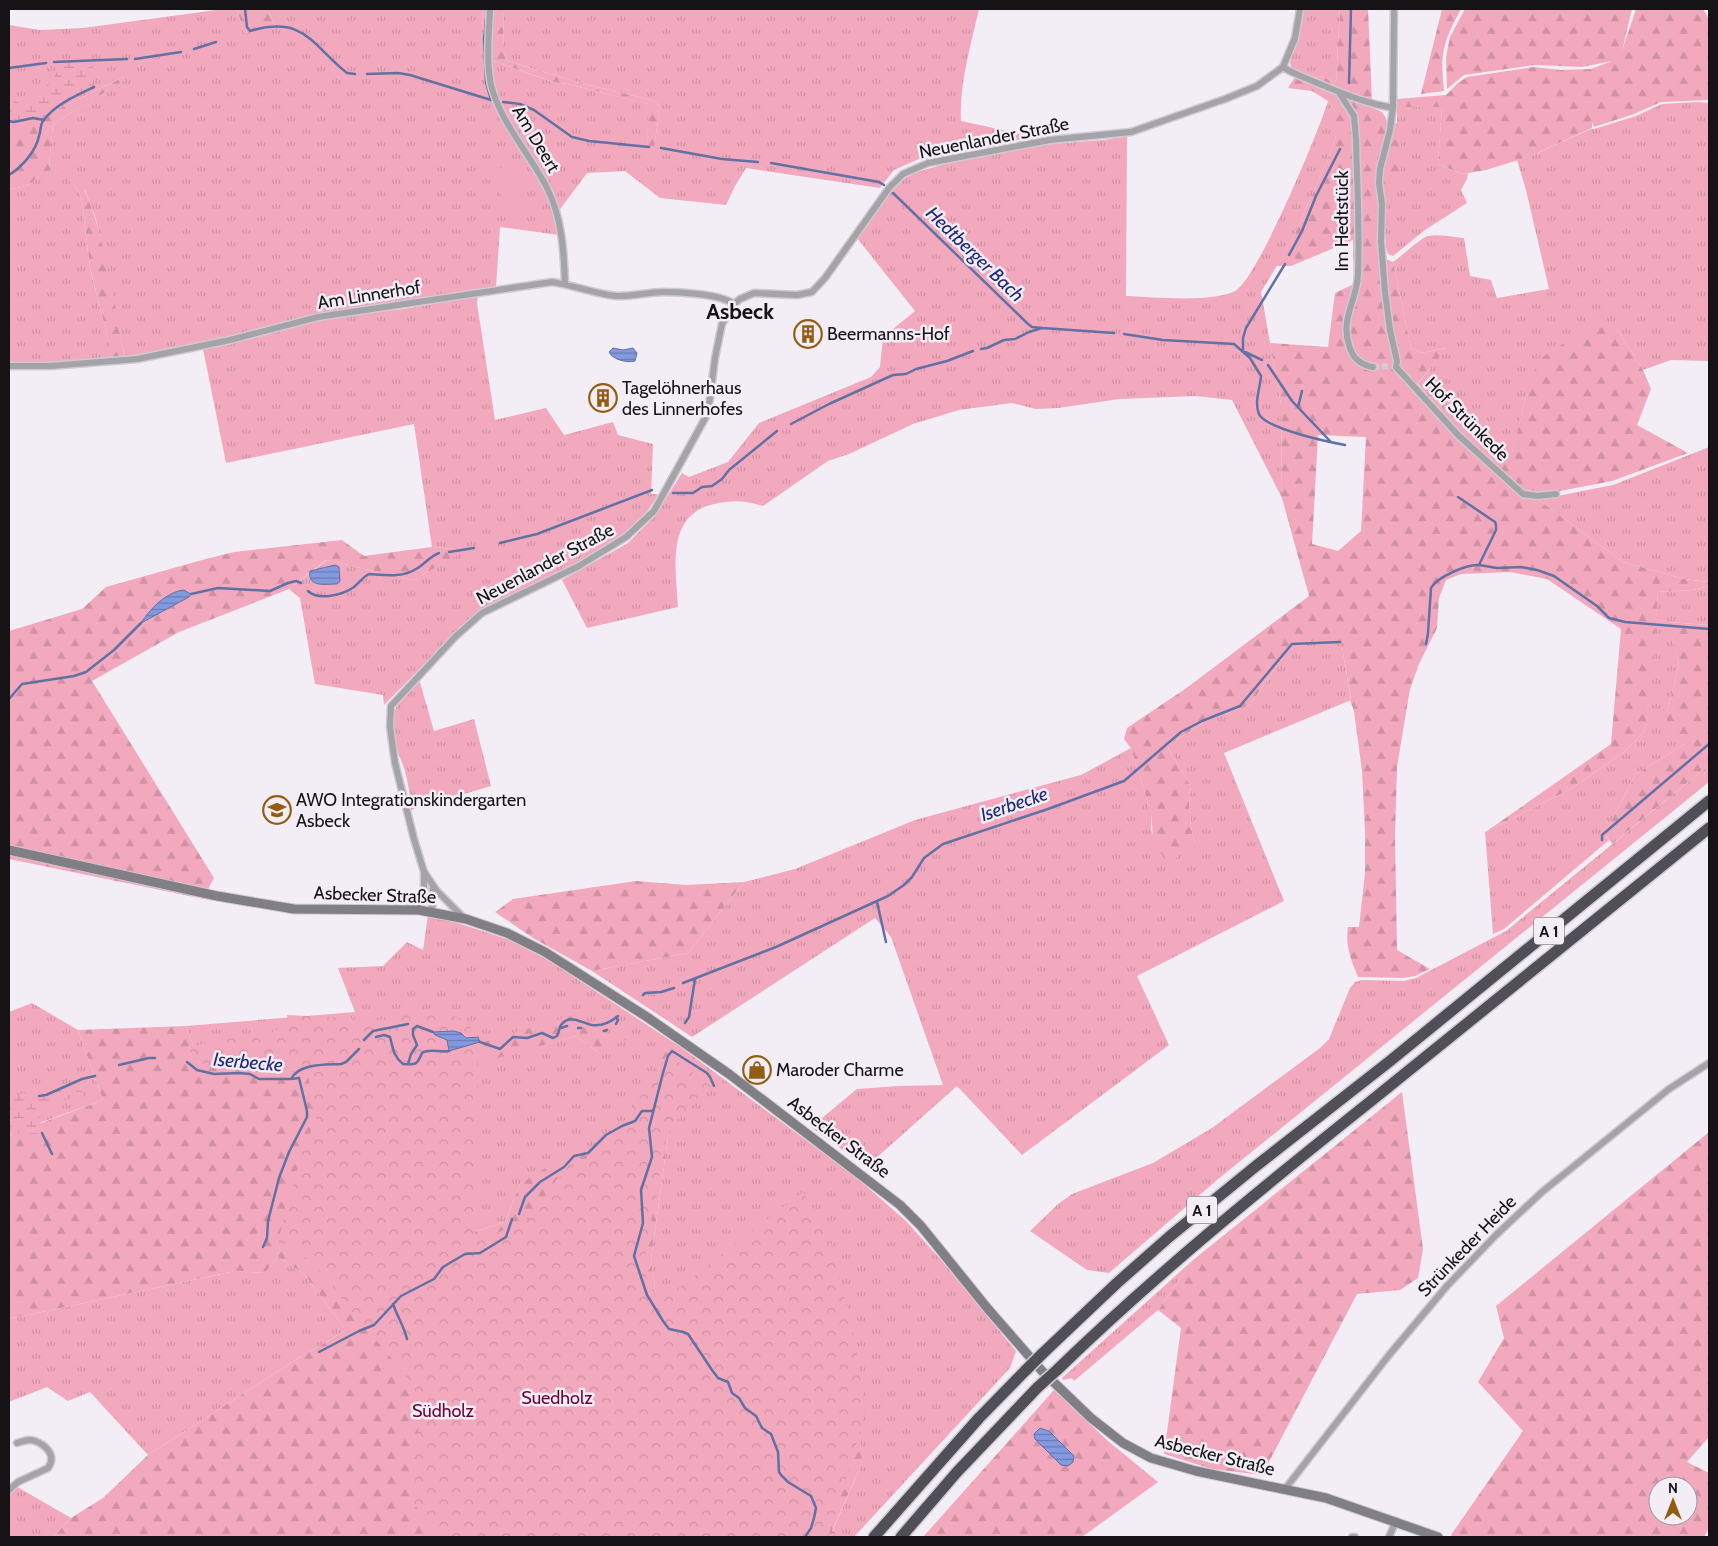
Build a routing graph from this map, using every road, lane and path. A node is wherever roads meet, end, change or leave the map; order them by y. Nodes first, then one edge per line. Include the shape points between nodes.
1 (490, 9) edge
2 (1300, 9) edge
3 (1394, 9) edge
4 (1283, 67) junction
5 (1340, 94) junction
6 (1393, 108) junction
7 (565, 284) junction
8 (734, 304) junction
9 (9, 366) edge
10 (1373, 366) tunnel mouth
11 (1388, 366) tunnel mouth
12 (1396, 367) junction
13 (1556, 494) dead end
14 (1709, 801) edge
15 (1709, 828) edge
16 (9, 850) edge
17 (424, 872) junction
18 (433, 885) junction
19 (419, 910) junction
20 (432, 912) junction
21 (466, 919) junction
22 (1709, 1063) edge
23 (17, 1443) dead end
24 (1285, 1489) junction
25 (9, 1490) edge
26 (1396, 1521) junction
27 (874, 1537) edge
28 (901, 1537) edge
29 (1389, 1537) edge
30 (1438, 1537) edge

1 - 7 street, Am Deert via 487,55 492,85 500,108 549,191 564,244
2 - 4 street, Neuenlander Straße via 1296,38
3 - 6 street
4 - 5 street
4 - 8 street, Neuenlander Straße via 1257,86 1131,132 1050,140 928,163 903,174 888,188 812,292 798,295 754,293
5 - 6 street
5 - 10 street, Im Hedtstück via 1354,116 1356,139 1358,276 1346,332 1352,353 1360,363
6 - 12 street via 1379,183 1381,241
7 - 8 street, Am Linnerhof via 615,296 662,292 716,296 727,298
7 - 9 street, Am Linnerhof via 552,282 318,317 230,340 137,359
8 - 17 street, Neuenlander Straße via 722,324 708,413 654,511 626,538 579,566 482,613 455,637 392,706 390,726 395,763
11 - 12 street
12 - 13 street, Hof Strünkede via 1458,435 1524,494
14 - 27 highway, A 1, bridge via 1169,1237 1026,1370 973,1424
15 - 28 highway, A 1, bridge via 1181,1255 1038,1387
16 - 19 main road, Asbecker Straße via 217,896 294,909
17 - 18 street, Neuenlander Straße
17 - 19 street, Neuenlander Straße
18 - 20 street
18 - 21 street, Neuenlander Straße
19 - 20 main road, Asbecker Straße
20 - 21 main road, Asbecker Straße
21 - 24 main road, Asbecker Straße via 508,933 545,952 647,1017 729,1074 880,1189 921,1226 1042,1371 1091,1418 1123,1443 1151,1458 1196,1471
22 - 24 street, Strünkeder Heide via 1669,1089 1542,1192 1496,1235 1447,1286 1389,1355
23 - 25 street via 36,1441 51,1456 51,1462 48,1468 18,1482
24 - 26 main road, Asbecker Straße via 1326,1498
26 - 29 street
26 - 30 main road, Asbecker Straße

